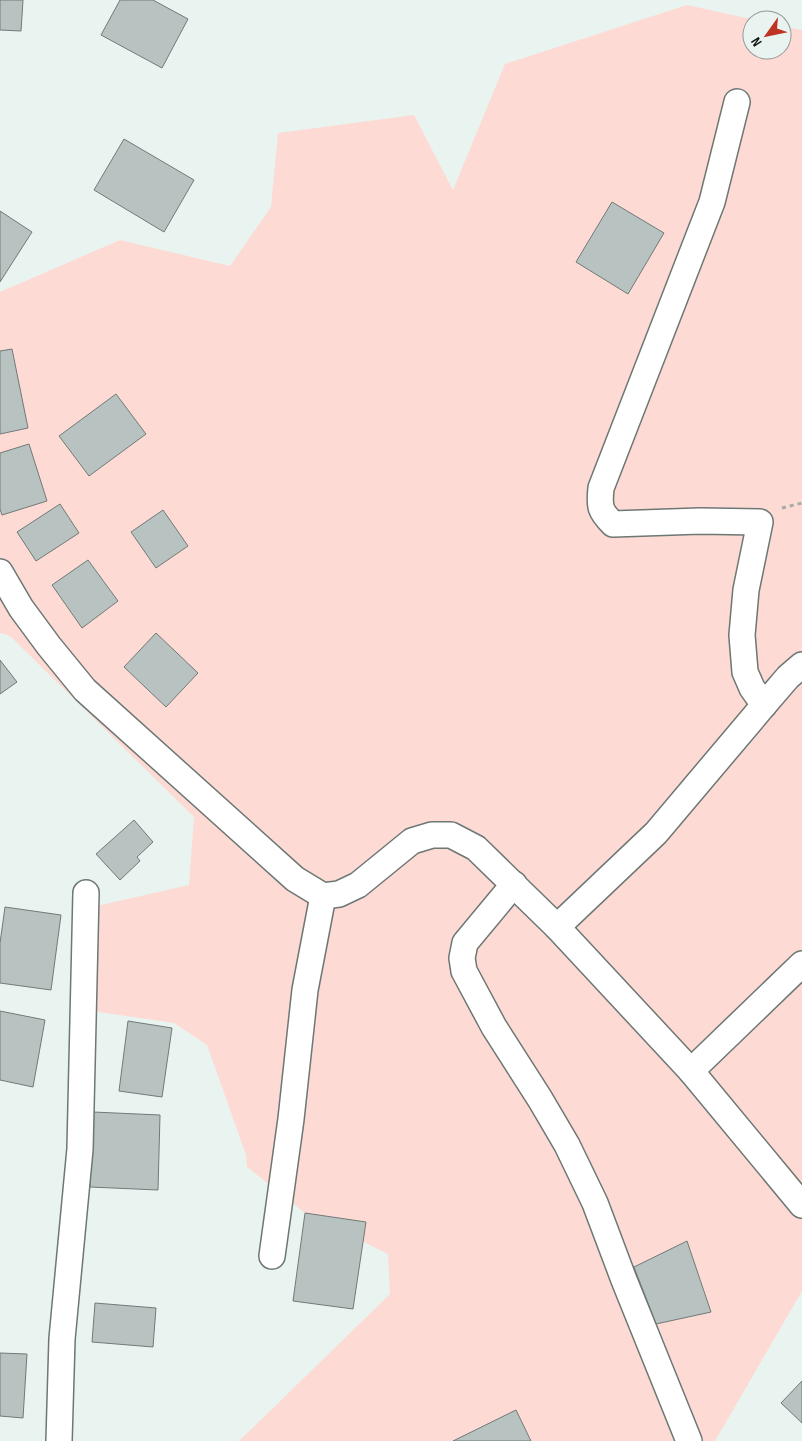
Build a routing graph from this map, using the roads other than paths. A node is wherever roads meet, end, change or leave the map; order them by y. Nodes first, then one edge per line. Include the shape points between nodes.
1 (737, 102) dead end
2 (0, 572) edge
3 (802, 665) edge
4 (764, 704) junction
5 (514, 884) junction
6 (86, 893) dead end
7 (322, 896) junction
8 (557, 927) junction
9 (802, 964) edge
10 (691, 1071) junction
11 (802, 1205) edge
12 (272, 1256) dead end
13 (58, 1441) edge
14 (689, 1441) edge

1 - 4 street via 712,202 601,488 600,502 603,514 613,524 700,520 760,522 746,590 742,634 745,672
2 - 7 street via 21,608 85,690 295,879
3 - 4 street
4 - 8 street via 656,833
5 - 7 street via 476,848 451,835 432,835 412,841 358,885 339,894
5 - 8 street
5 - 14 street via 465,943 464,971 494,1027 567,1146 595,1203
6 - 13 street via 80,1150 62,1339
7 - 12 street via 305,990 292,1119
8 - 10 street
9 - 10 street
10 - 11 street

